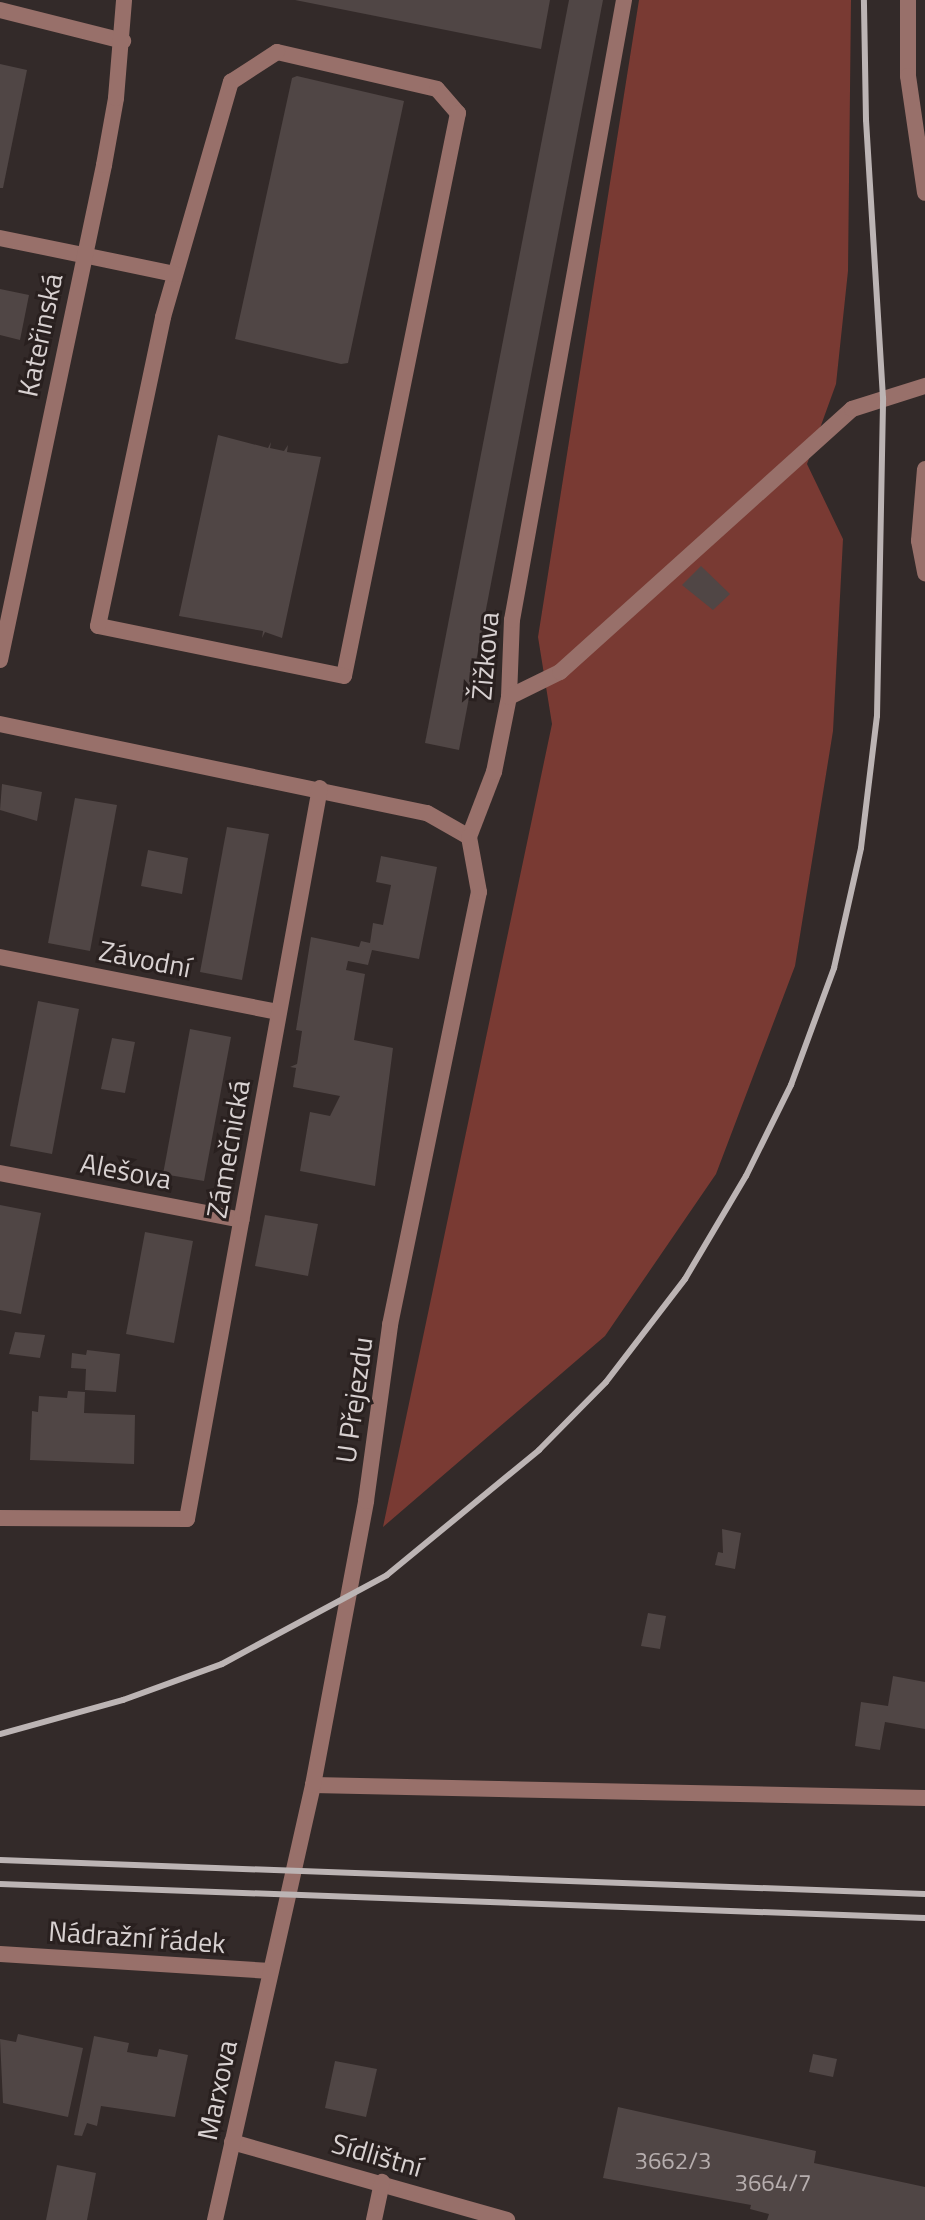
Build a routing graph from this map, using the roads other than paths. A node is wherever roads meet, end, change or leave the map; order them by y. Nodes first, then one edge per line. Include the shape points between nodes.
1 (124, 0) edge
2 (624, 0) edge
3 (908, 0) edge
4 (0, 10) edge
5 (123, 41) junction
6 (925, 193) edge
7 (0, 238) edge
8 (83, 255) junction
9 (175, 274) junction
10 (925, 386) edge
11 (925, 469) edge
12 (925, 573) edge
13 (0, 660) edge
14 (509, 697) junction
15 (0, 724) edge
16 (320, 788) junction
17 (469, 837) junction
18 (0, 957) edge
19 (279, 1012) junction
20 (0, 1173) edge
21 (241, 1220) junction
22 (0, 1518) edge
23 (313, 1785) junction
24 (925, 1798) edge
25 (0, 1954) edge
26 (270, 1971) junction
27 (232, 2142) junction
28 (382, 2182) junction
29 (215, 2220) edge
30 (374, 2220) edge
31 (507, 2220) edge

1 - 5 street, Kateřinská
2 - 14 street, Žižkova via 512,620
3 - 6 street via 908,76
4 - 5 street
5 - 8 street, Kateřinská via 104,165
7 - 8 street, Kateřinská
8 - 9 street
8 - 13 street, Kateřinská
9 - 9 street via 98,626 344,676 458,113 437,89 277,52 231,82
10 - 14 street via 852,409 560,672
11 - 12 street via 919,541
14 - 17 street, Žižkova via 494,772
15 - 16 street
16 - 17 street via 427,813
16 - 19 street, Zámečnická
17 - 23 street, U Přejezdu via 479,892 390,1325 366,1501
18 - 19 street, Závodní
19 - 21 street, Zámečnická
20 - 21 street, Alešova
21 - 22 street, Zámečnická via 187,1519
23 - 24 street
23 - 26 street, U Přejezdu
25 - 26 street, Nádražní řádek
26 - 27 street, Marxova
27 - 28 street, Sídlištní
27 - 29 street, Marxova
28 - 30 street
28 - 31 street, Sídlištní

